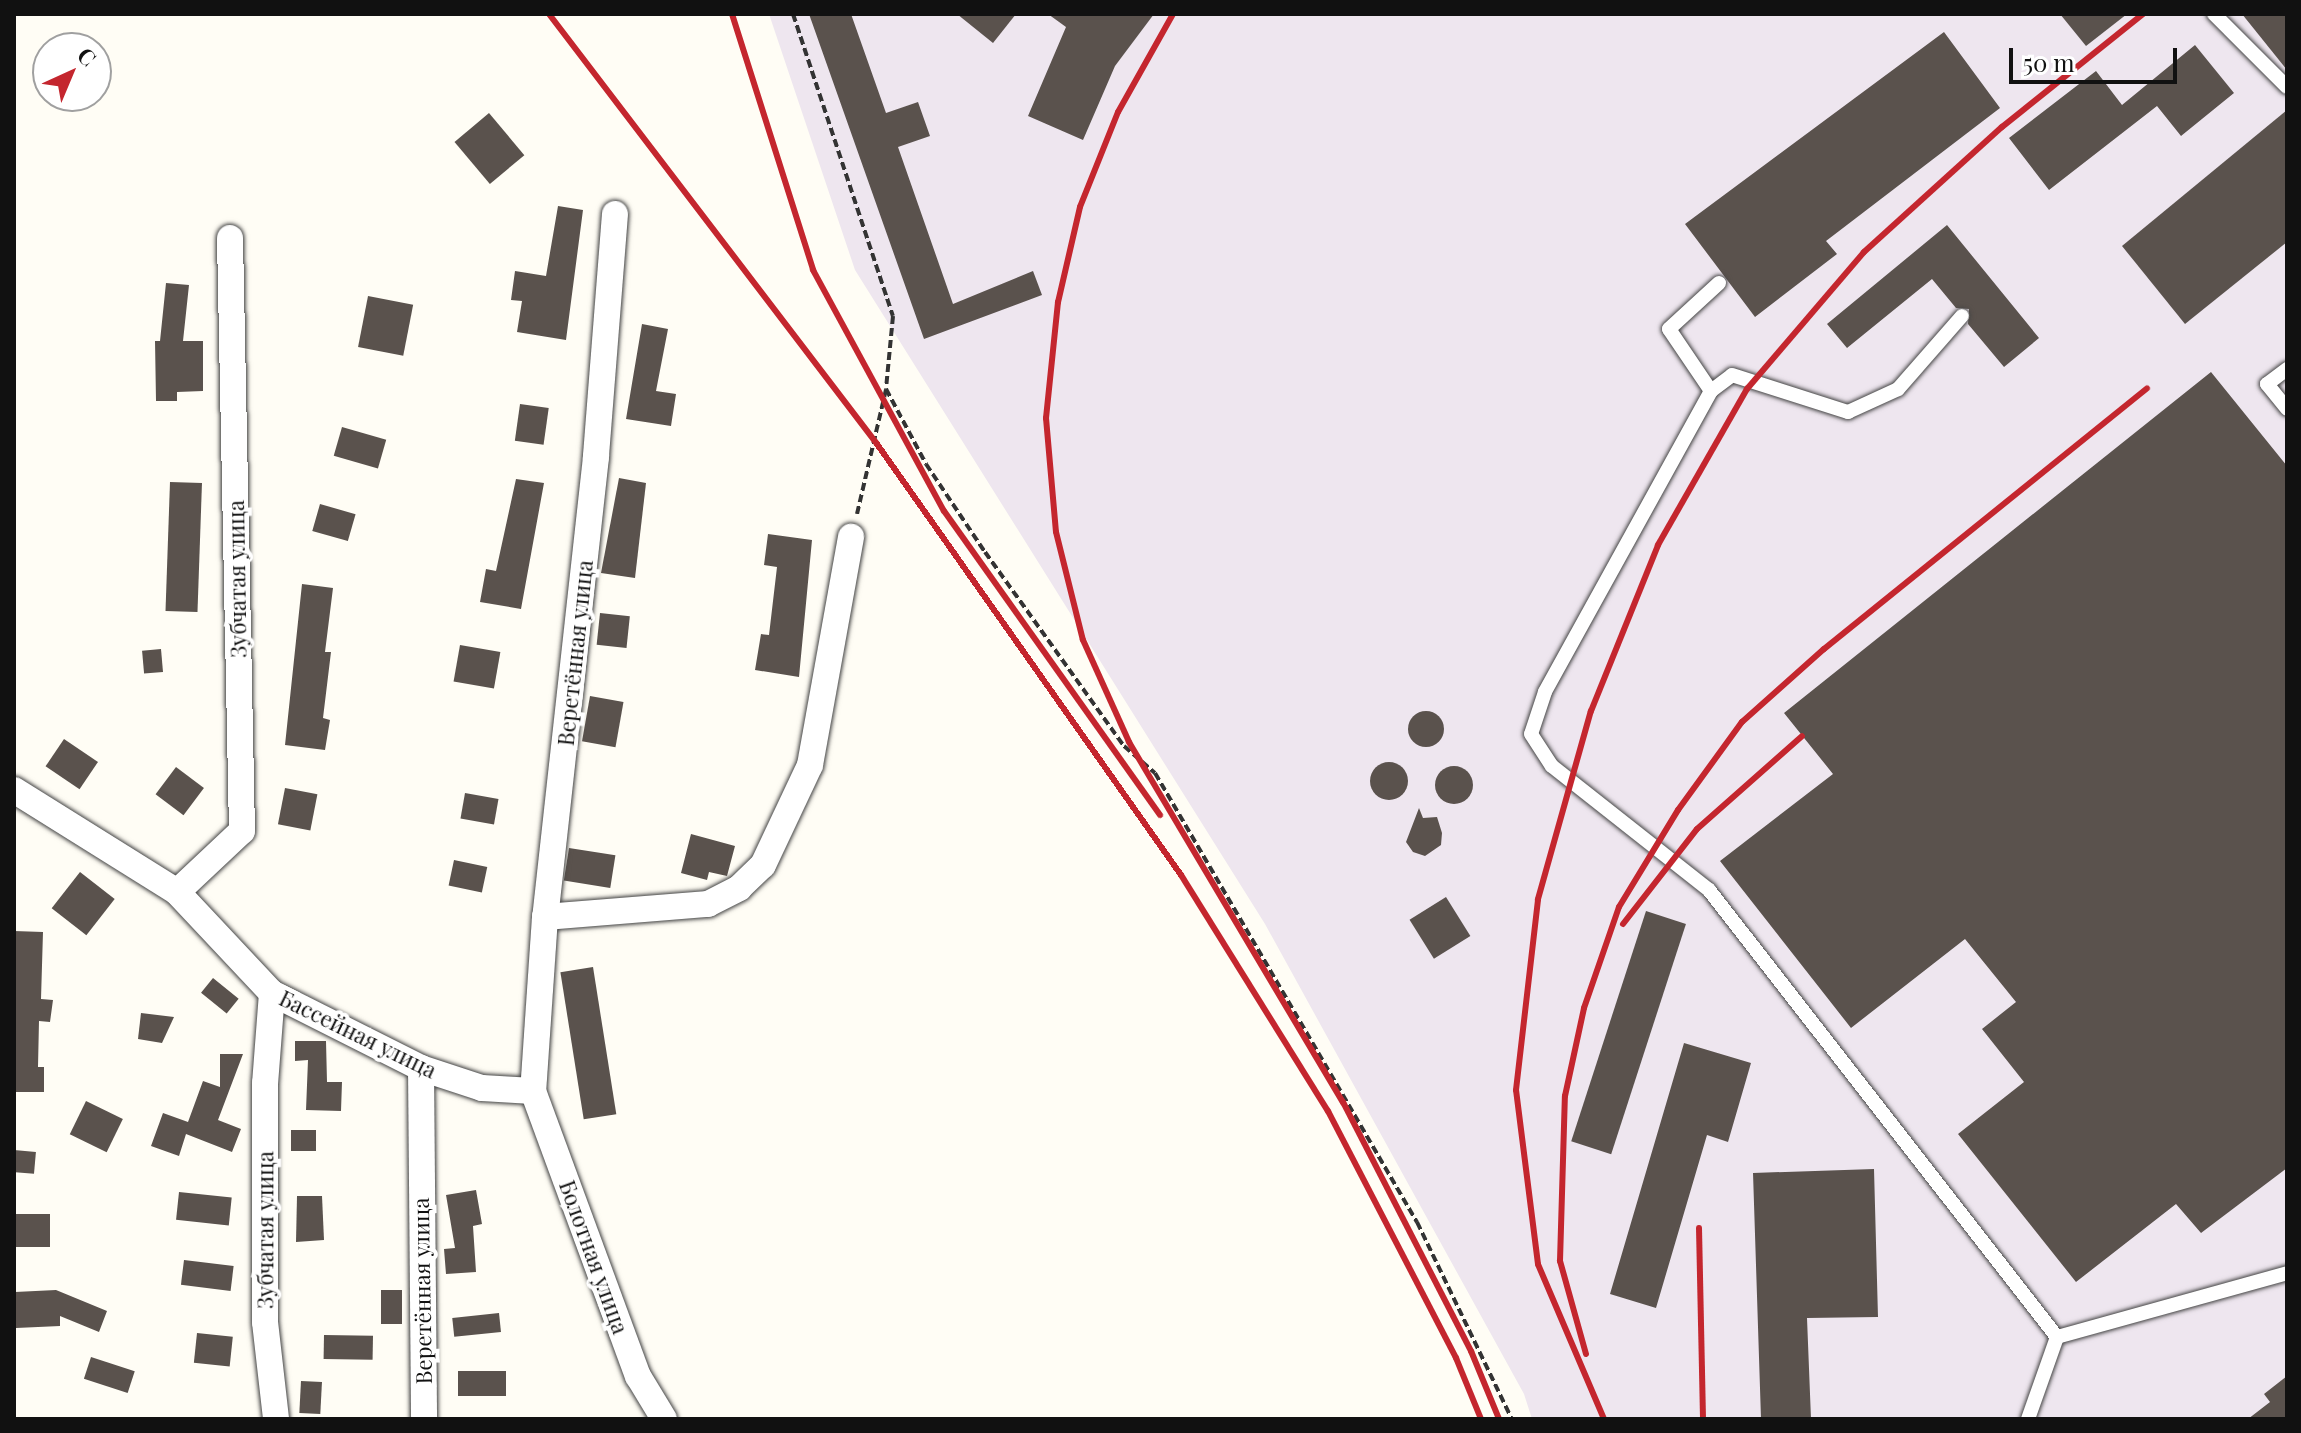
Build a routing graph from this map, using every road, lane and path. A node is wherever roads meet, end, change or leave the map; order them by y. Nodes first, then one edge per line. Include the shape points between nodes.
1 (793, 14) edge
2 (2214, 14) edge
3 (2287, 87) edge
4 (615, 214) dead end
5 (230, 238) dead end
6 (1719, 283) dead end
7 (1962, 316) dead end
8 (2287, 369) edge
9 (886, 389) junction
10 (1711, 391) junction
11 (2287, 409) edge
12 (851, 537) joint
13 (14, 790) edge
14 (177, 892) junction
15 (545, 917) junction
16 (272, 993) junction
17 (421, 1068) junction
18 (533, 1091) junction
19 (2287, 1273) edge
20 (2057, 1337) junction
21 (276, 1419) edge
22 (424, 1419) edge
23 (664, 1419) edge
24 (1512, 1419) edge
25 (2028, 1419) edge

1 - 9 path via 893,316
2 - 3 lane
4 - 15 street, Веретённая улица via 596,457
5 - 14 street, Зубчатая улица via 242,831
6 - 10 lane via 1669,329
7 - 10 lane via 1898,389 1848,412 1732,375
8 - 11 lane via 2267,384
9 - 12 path
9 - 24 path via 926,464 985,552 1124,746 1155,773 1417,1222
10 - 20 lane via 1545,692 1531,734 1552,766 1709,890
12 - 15 street via 810,765 763,865 739,888 708,904
13 - 14 street, Бассейная улица
14 - 16 street, Бассейная улица
15 - 18 street, Веретённая улица
16 - 17 street, Бассейная улица
16 - 21 street, Зубчатая улица via 265,1083 265,1322
17 - 18 street, Бассейная улица via 482,1088
17 - 22 street, Веретённая улица
18 - 23 street, Болотная улица via 638,1376
19 - 20 lane
20 - 25 lane

